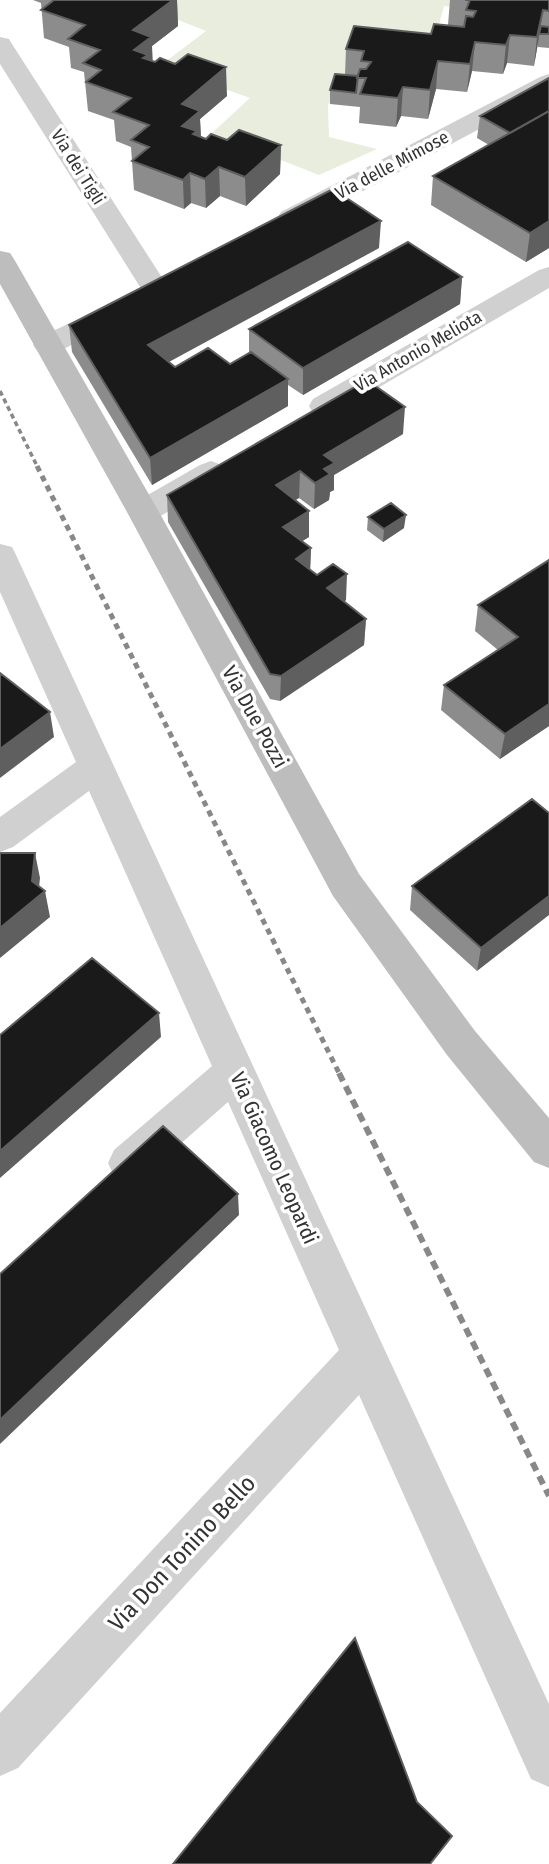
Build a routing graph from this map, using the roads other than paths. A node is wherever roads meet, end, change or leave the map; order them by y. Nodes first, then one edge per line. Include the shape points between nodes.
1 (0, 44) edge
2 (549, 82) edge
3 (266, 231) edge
4 (0, 259) edge
5 (549, 276) edge
6 (180, 277) edge
7 (156, 290) junction
8 (48, 345) junction
9 (298, 421) edge
10 (238, 456) edge
11 (143, 512) junction
12 (0, 555) edge
13 (96, 766) junction
14 (0, 837) edge
15 (235, 1071) junction
16 (549, 1149) edge
17 (102, 1186) edge
18 (364, 1356) junction
19 (0, 1750) edge
20 (549, 1761) edge

1 - 7 street, Via dei Tigli
2 - 3 street, Via delle Mimose
4 - 8 street, Via Due Pozzi
5 - 9 street, Via Antonio Meliota
6 - 7 street
7 - 8 street
8 - 11 street, Via Due Pozzi
10 - 11 street
11 - 16 street, Via Due Pozzi via 346,885 454,1032
12 - 13 street, Via Giacomo Leopardi
13 - 14 street
13 - 15 street, Via Giacomo Leopardi
15 - 17 street
15 - 18 street, Via Giacomo Leopardi
18 - 19 street, Via Don Tonino Bello
18 - 20 street, Via Giacomo Leopardi

